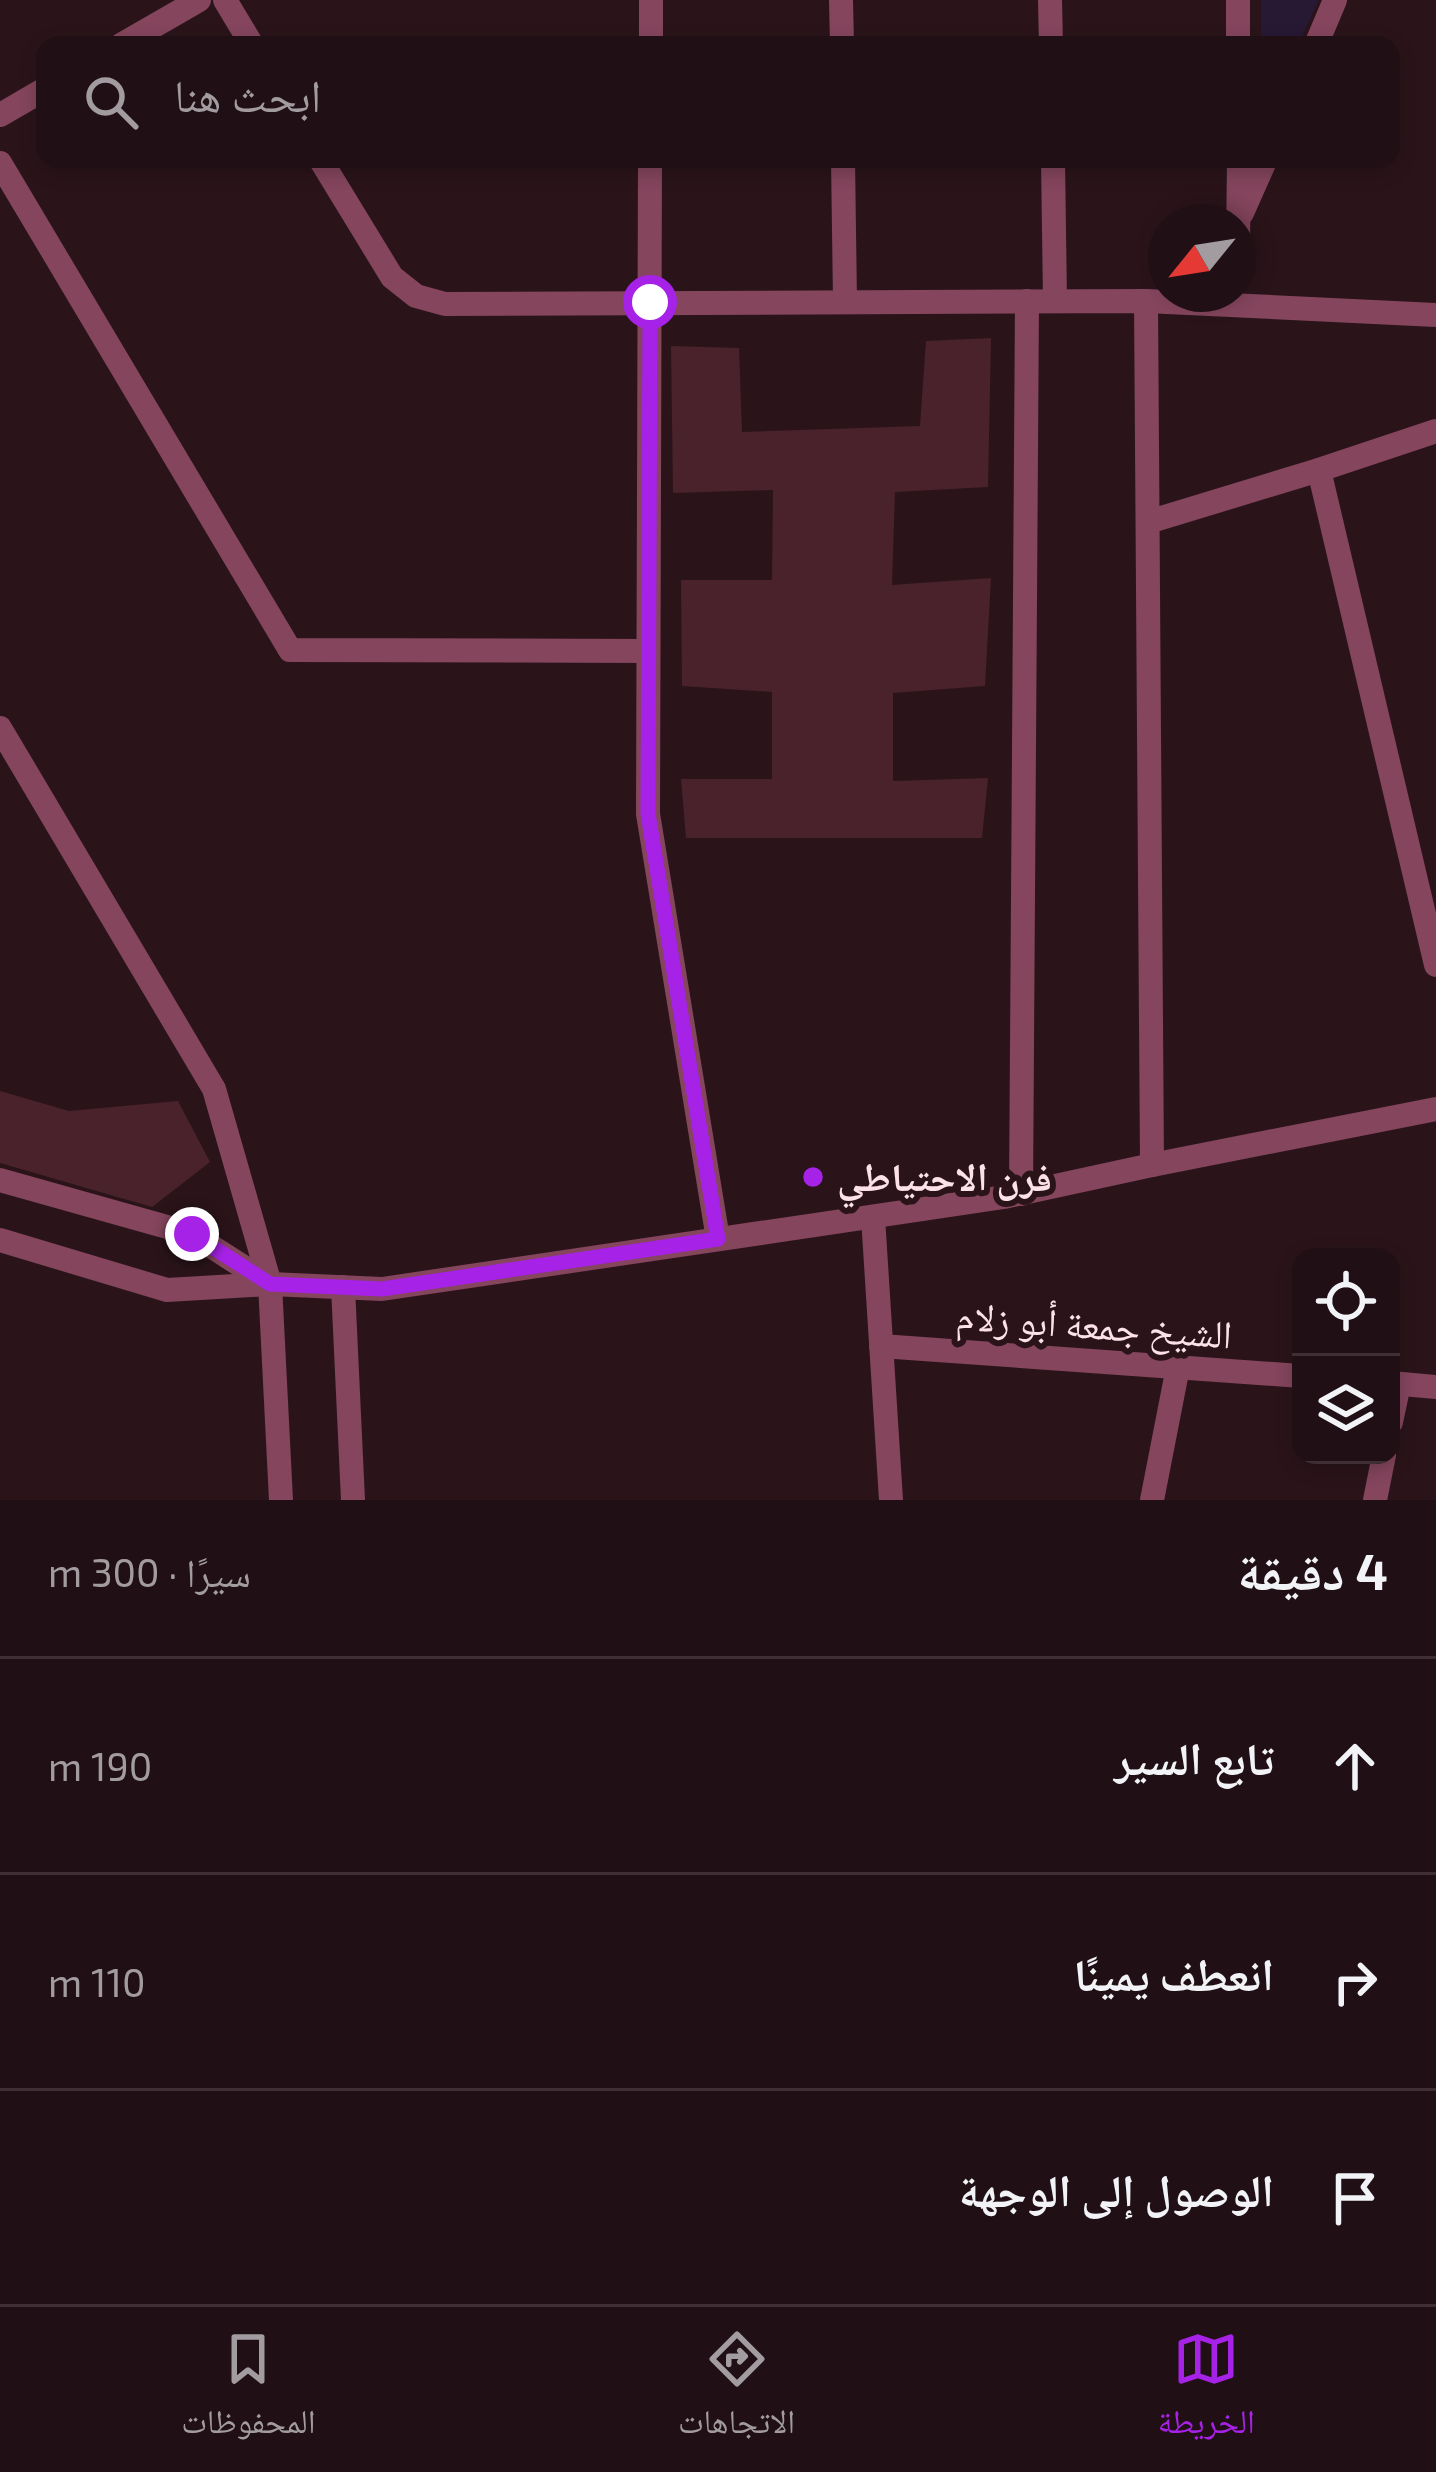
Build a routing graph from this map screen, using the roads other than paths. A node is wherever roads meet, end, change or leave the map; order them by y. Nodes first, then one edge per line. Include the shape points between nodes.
1 (199, 0) edge
2 (225, 0) edge
3 (651, 0) edge
4 (841, 0) edge
5 (1050, 0) edge
6 (1238, 0) edge
7 (1335, 0) edge
8 (137, 36) edge
9 (247, 36) edge
10 (651, 36) edge
11 (842, 36) edge
12 (1051, 36) edge
13 (1238, 36) edge
14 (1320, 36) edge
15 (36, 94) edge
16 (0, 116) edge
17 (0, 164) edge
18 (325, 168) edge
19 (650, 168) edge
20 (843, 168) edge
21 (1053, 168) edge
22 (1239, 168) edge
23 (1263, 168) edge
24 (1238, 204) edge
25 (1249, 204) edge
26 (1027, 301) junction
27 (1055, 301) junction
28 (1147, 301) joint
29 (1256, 301) edge
30 (650, 302) junction
31 (845, 302) junction
32 (1436, 316) edge
33 (1436, 430) edge
34 (1319, 470) junction
35 (1148, 522) junction
36 (649, 651) junction
37 (0, 728) edge
38 (1436, 965) edge
39 (1436, 1109) edge
40 (1152, 1165) junction
41 (0, 1180) edge
42 (1021, 1194) junction
43 (873, 1217) junction
44 (718, 1239) junction
45 (0, 1240) edge
46 (270, 1284) junction
47 (344, 1287) junction
48 (881, 1346) junction
49 (1178, 1367) junction
50 (1292, 1375) edge
51 (1400, 1384) edge
52 (1436, 1387) edge
53 (1382, 1464) edge
54 (281, 1500) edge
55 (353, 1500) edge
56 (891, 1500) edge
57 (1152, 1500) edge
58 (1375, 1500) edge

1 - 8 street
2 - 9 street
3 - 10 street
4 - 11 street
5 - 12 street
6 - 13 street
7 - 14 street
15 - 16 street
17 - 36 street via 290,650
18 - 30 street via 392,277 416,296 445,304
19 - 30 street
20 - 31 street
21 - 27 street
22 - 24 street
23 - 25 street
26 - 27 street
26 - 31 street
26 - 42 street
27 - 28 street
28 - 35 street
29 - 32 street
30 - 31 street
30 - 36 street
33 - 34 street
34 - 35 street
34 - 38 street
35 - 40 street
36 - 44 street via 648,814
37 - 46 street via 214,1089
39 - 40 street
40 - 42 street
41 - 46 street via 192,1234
42 - 43 street
43 - 44 street
43 - 48 street
44 - 47 street via 382,1289
45 - 46 street via 167,1290
46 - 47 street
46 - 54 street
47 - 55 street
48 - 49 street, الشيخ جمعة أبو زلام
48 - 56 street
49 - 50 street, الشيخ جمعة أبو زلام
49 - 57 street
51 - 52 street
53 - 58 street

